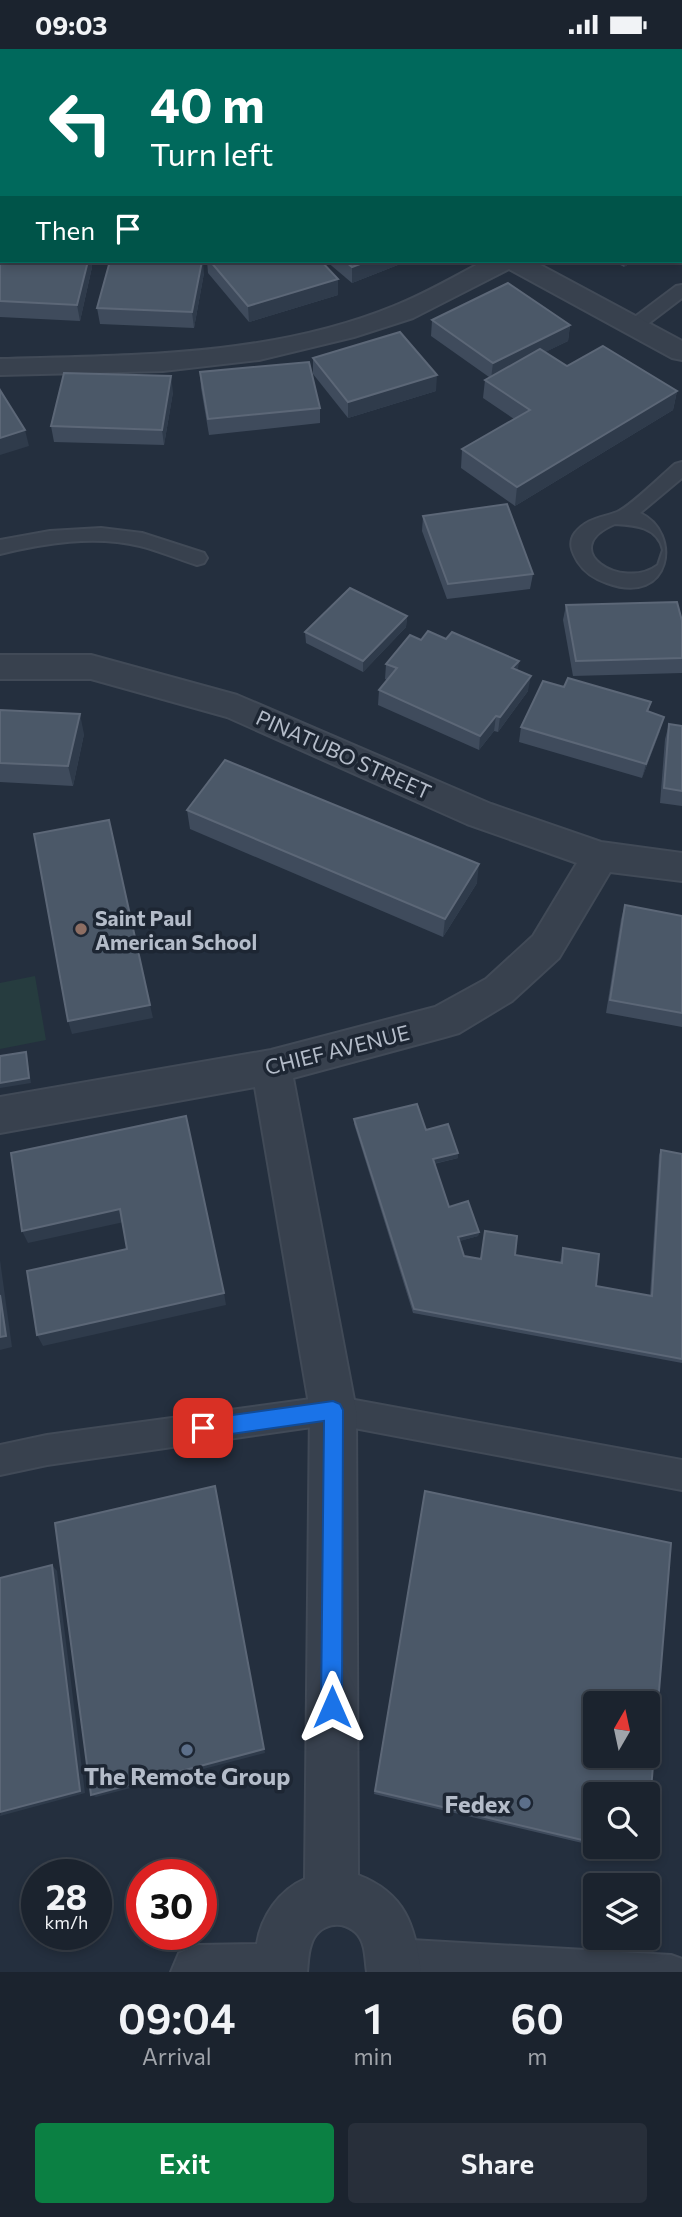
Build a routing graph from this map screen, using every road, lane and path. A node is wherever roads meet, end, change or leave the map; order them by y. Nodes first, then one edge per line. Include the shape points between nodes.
1 (500, 263) edge
2 (518, 263) edge
3 (682, 290) edge
4 (634, 326) junction
5 (682, 352) edge
6 (0, 367) edge
7 (682, 468) edge
8 (622, 518) junction
9 (0, 547) edge
10 (197, 558) dead end
11 (0, 667) edge
12 (600, 856) junction
13 (682, 867) edge
14 (271, 1067) junction
15 (0, 1115) edge
16 (333, 1410) junction
17 (0, 1460) edge
18 (682, 1475) edge
19 (331, 1896) junction
20 (394, 1964) edge
21 (198, 1972) edge
22 (280, 1972) edge
23 (671, 1972) edge

1 - 6 street via 404,312 259,352 163,363
2 - 4 street
3 - 4 lane
4 - 5 street
7 - 8 lane
8 - 8 lane via 600,521 582,535 579,545 587,565 626,581 642,581 666,571 674,552 666,533 642,520
9 - 10 lane via 82,535 134,538
11 - 12 street, PINATUBO STREET via 91,667 237,707 479,814
12 - 13 street, PINATUBO STREET
12 - 14 street, CHIEF AVENUE via 546,947 499,991 445,1021
14 - 15 street, CHIEF AVENUE
14 - 16 street
16 - 17 lane
16 - 18 lane
16 - 19 street
19 - 20 street via 357,1901 379,1917 389,1935
19 - 22 street via 298,1912 280,1950
20 - 23 lane
21 - 22 street

